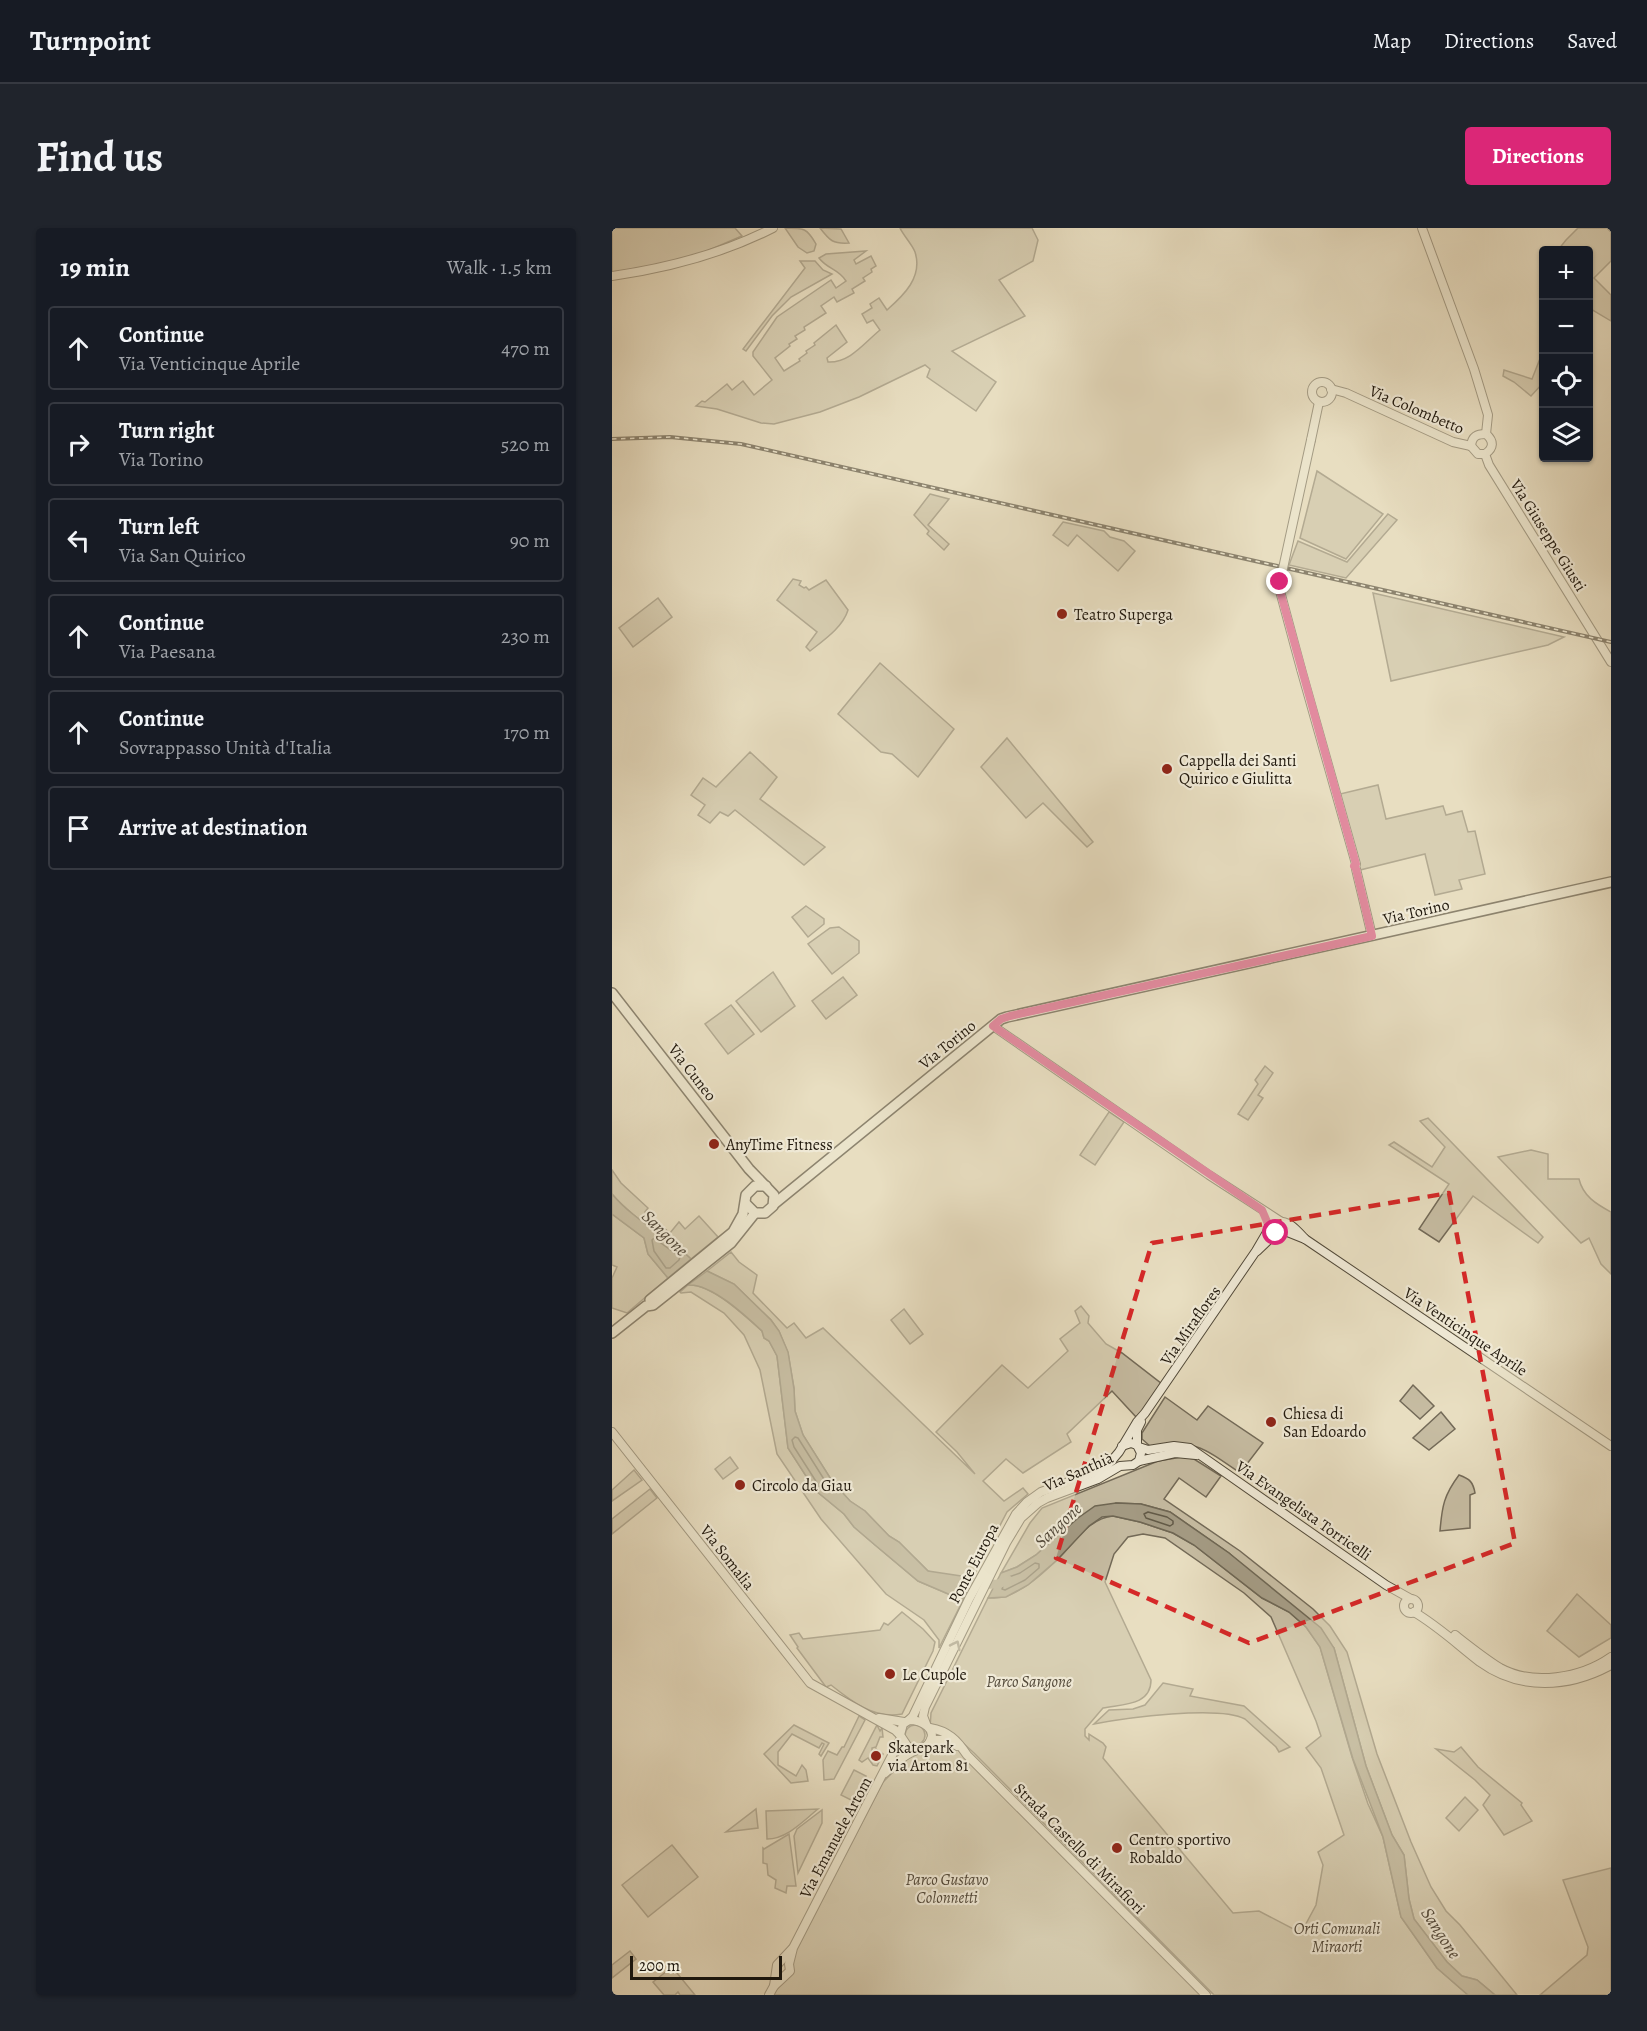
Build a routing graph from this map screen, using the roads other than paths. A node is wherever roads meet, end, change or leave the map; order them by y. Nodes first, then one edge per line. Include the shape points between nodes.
1 (773, 228) edge
2 (1422, 228) edge
3 (612, 276) edge
4 (1331, 389) junction
5 (1354, 397) junction
6 (1329, 399) junction
7 (1319, 402) junction
8 (1486, 434) junction
9 (1471, 446) junction
10 (1485, 454) junction
11 (1611, 662) edge
12 (1611, 882) edge
13 (1372, 936) junction
14 (612, 993) edge
15 (993, 1026) junction
16 (749, 1170) junction
17 (766, 1186) junction
18 (753, 1187) junction
19 (775, 1200) junction
20 (746, 1204) junction
21 (1262, 1210) junction
22 (755, 1213) junction
23 (1280, 1221) junction
24 (1271, 1229) junction
25 (1292, 1229) junction
26 (720, 1247) junction
27 (612, 1333) edge
28 (1145, 1413) junction
29 (612, 1432) edge
30 (1138, 1446) junction
31 (1611, 1446) edge
32 (1121, 1449) junction
33 (1206, 1458) junction
34 (1139, 1461) junction
35 (1126, 1465) junction
36 (1013, 1525) junction
37 (1415, 1610) junction
38 (964, 1618) junction
39 (1611, 1657) edge
40 (1611, 1665) edge
41 (871, 1717) junction
42 (907, 1721) junction
43 (928, 1726) junction
44 (900, 1736) junction
45 (931, 1740) junction
46 (915, 1750) junction
47 (968, 1755) junction
48 (882, 1775) junction
49 (785, 1963) junction
50 (780, 1973) junction
51 (769, 1995) edge
52 (1206, 1995) edge

1 - 3 street via 729,248 674,265
2 - 8 street via 1474,369 1488,415
4 - 5 street, Via Colombetto
4 - 6 street
4 - 7 street via 1323,382 1315,385 1312,395
5 - 6 street, Via Colombetto
5 - 9 street, Via Colombetto via 1453,442
6 - 7 street, Via Colombetto
7 - 13 street, bridge via 1280,591
8 - 9 street via 1473,437
8 - 10 street via 1492,444
9 - 10 street via 1478,454
10 - 11 street, Via Giuseppe Giusti
12 - 13 main road, Via Torino
13 - 15 main road, Via Torino via 1010,1016
14 - 16 main road, Via Cuneo
15 - 19 main road, Via Torino
15 - 21 street
16 - 17 main road, Via Cuneo
16 - 18 main road
17 - 18 main road
17 - 19 main road
18 - 20 main road via 746,1195
19 - 22 main road via 765,1213
20 - 22 main road
20 - 26 main road via 740,1222
21 - 23 street
21 - 24 street
22 - 26 main road via 731,1243
23 - 24 street, Via Miraflores via 1274,1222
23 - 25 street, Via Venticinque Aprile
24 - 25 street
24 - 28 street, Via Miraflores
25 - 31 street, Via Venticinque Aprile
26 - 27 main road
28 - 30 street, Via Miraflores via 1137,1430
28 - 32 street, Via Miraflores
29 - 41 street, Via Somalia via 810,1683
30 - 32 street via 1131,1443
30 - 33 street, Via Evangelista Torricelli via 1148,1450 1190,1448
30 - 34 street
32 - 35 street via 1119,1458
32 - 36 street, Via Santhià via 1101,1469 1033,1497 1021,1507
33 - 34 street, Via Evangelista Torricelli via 1174,1453
33 - 37 street, Via Evangelista Torricelli via 1408,1602 1417,1601
34 - 35 street
35 - 36 street, Via Santhià via 1047,1498
36 - 38 street, Ponte Europa
37 - 39 street via 1432,1617 1514,1674 1563,1676
37 - 40 street via 1480,1662 1514,1680 1565,1682
38 - 42 street
43 -> 38 street via 923,1716 925,1707
41 - 42 street
41 - 44 street
42 - 43 street
42 - 44 street
43 - 45 street
43 - 47 street, Strada Castello di Mirafiori via 951,1735
44 - 46 street
44 - 48 street, Via Emanuele Artom
45 - 46 street
45 - 47 street via 945,1740
46 - 48 street
47 - 52 street, Strada Castello di Mirafiori
48 - 49 street, Via Emanuele Artom
49 - 50 street via 777,1965
49 - 50 street via 790,1971
50 - 51 street

